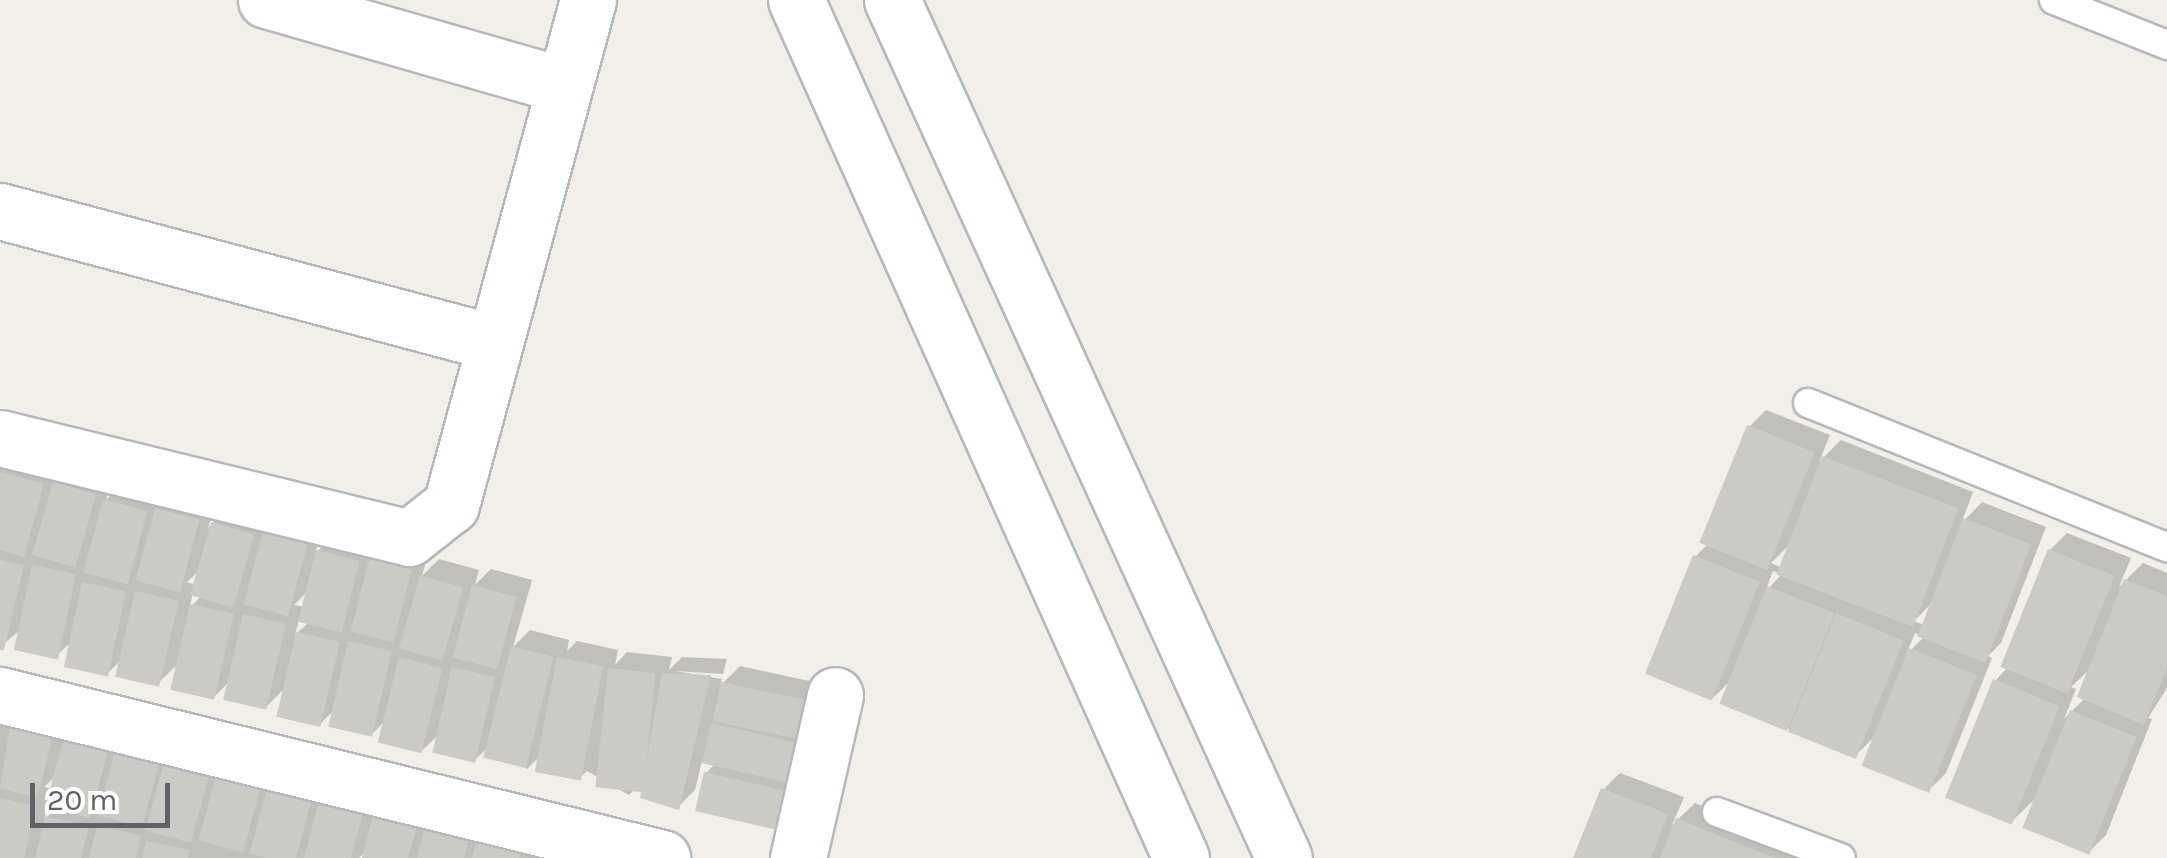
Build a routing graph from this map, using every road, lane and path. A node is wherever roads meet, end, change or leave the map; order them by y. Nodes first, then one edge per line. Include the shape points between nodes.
1 (266, 0) edge
2 (588, 0) edge
3 (796, 0) edge
4 (892, 0) edge
5 (2054, 0) edge
6 (2167, 45) edge
7 (563, 84) junction
8 (0, 211) edge
9 (492, 342) junction
10 (1808, 403) dead end
11 (0, 438) edge
12 (2167, 547) edge
13 (836, 695) dead end
14 (0, 696) edge
15 (1717, 812) dead end
16 (662, 858) edge
17 (798, 858) edge
18 (1180, 858) edge
19 (1284, 858) edge
20 (1841, 858) edge

1 - 7 street
2 - 7 street
3 - 18 street
4 - 19 street
5 - 6 lane
7 - 9 street via 539,191
8 - 9 street
9 - 11 street via 451,505 409,538
10 - 12 lane
13 - 17 street
14 - 16 street
15 - 20 lane

